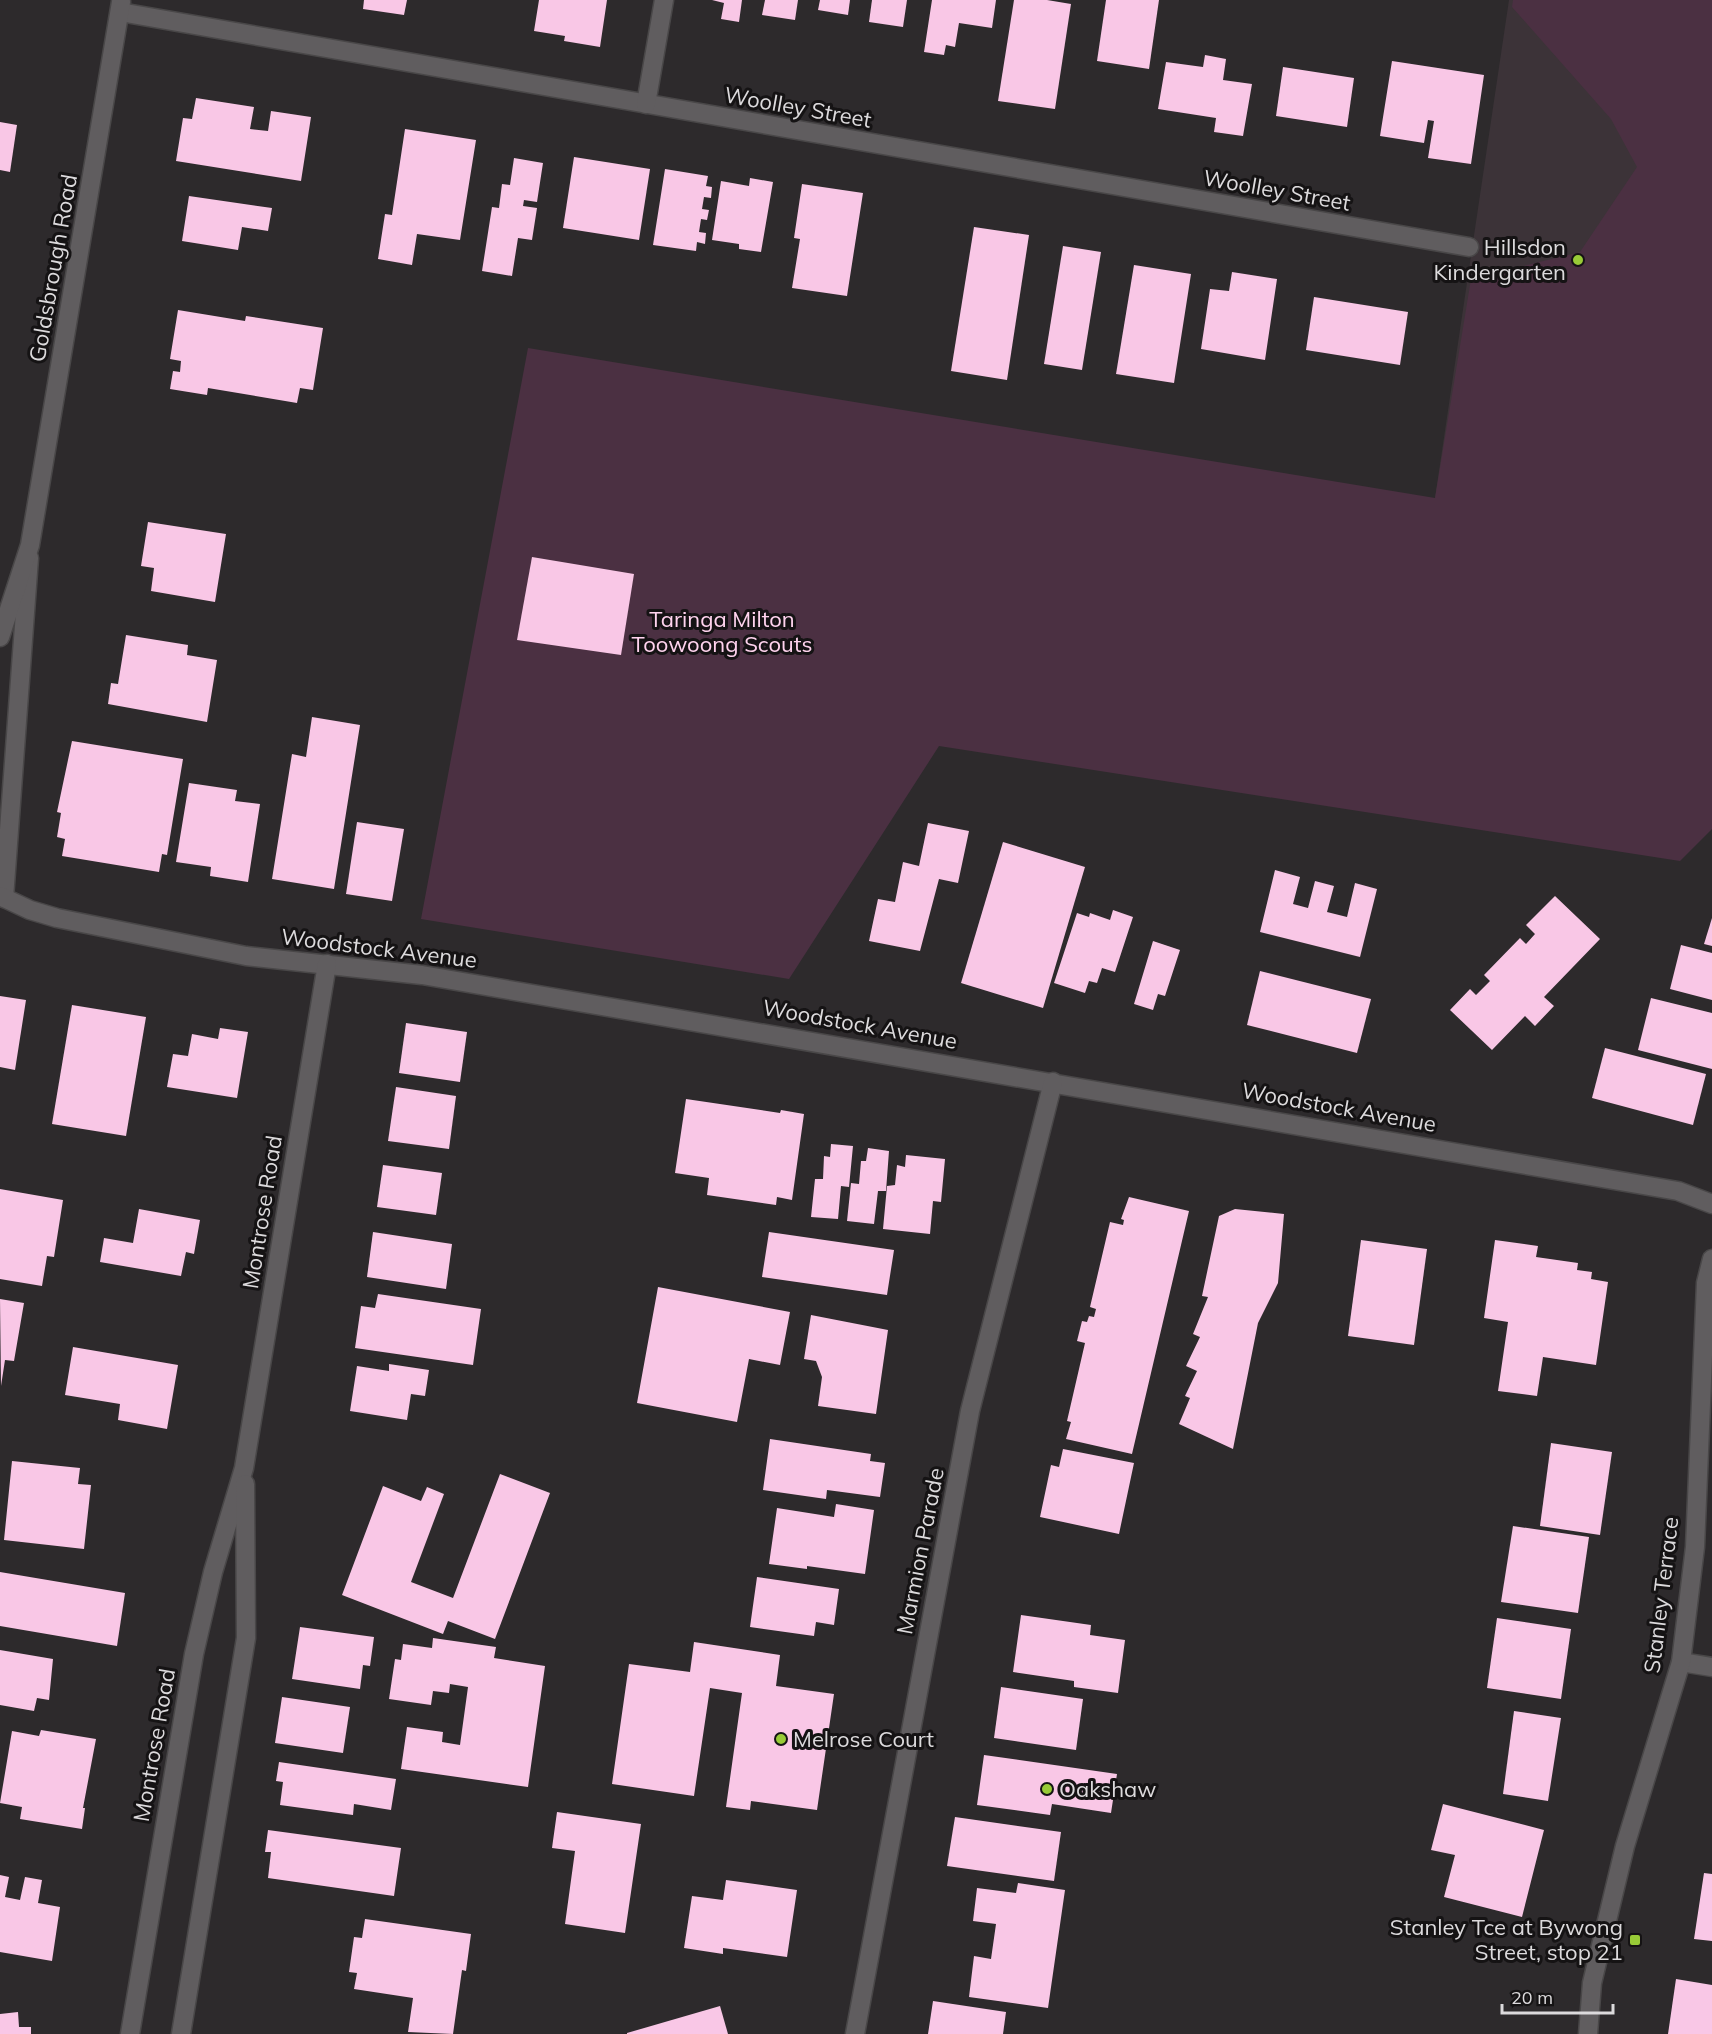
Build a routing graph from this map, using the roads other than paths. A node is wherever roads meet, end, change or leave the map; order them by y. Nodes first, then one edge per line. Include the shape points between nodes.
1 (664, 0) edge
2 (117, 3) edge
3 (646, 104) junction
4 (1469, 248) dead end
5 (30, 545) junction
6 (0, 637) edge
7 (2, 897) edge
8 (327, 964) junction
9 (1053, 1082) junction
10 (1712, 1204) edge
11 (1712, 1259) edge
12 (244, 1468) junction
13 (1681, 1662) junction
14 (1712, 1667) edge
15 (130, 2034) edge
16 (181, 2034) edge
17 (855, 2034) edge
18 (1588, 2034) edge

1 - 3 street
2 - 3 street, Woolley Street
2 - 5 street, Goldsbrough Road
3 - 4 street, Woolley Street
5 - 6 street, Goldsbrough Road
5 - 7 street, Goldsbrough Road
7 - 8 street, Woodstock Avenue via 57,918 246,956
8 - 9 street, Woodstock Avenue via 422,975
8 - 12 street, Montrose Road
9 - 10 street, Woodstock Avenue via 1678,1191
9 - 17 street, Marmion Parade via 970,1411
11 - 13 street, Stanley Terrace via 1706,1294 1695,1547
12 - 15 street, Montrose Road via 194,1654
12 - 16 street, Montrose Road via 246,1638
13 - 14 street
13 - 18 street, Stanley Terrace via 1622,1858 1592,1983

